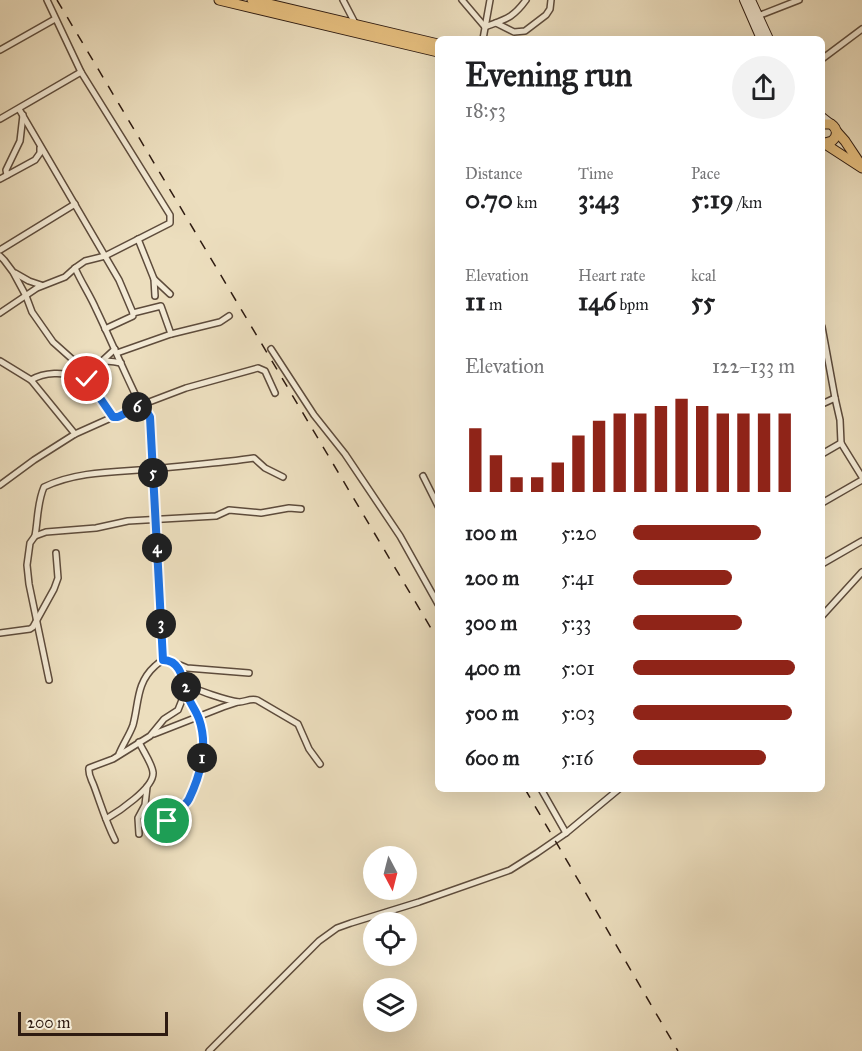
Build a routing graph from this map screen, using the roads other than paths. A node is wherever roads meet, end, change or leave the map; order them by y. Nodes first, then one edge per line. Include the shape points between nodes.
1 (47, 0) edge
2 (219, 0) edge
3 (252, 0) edge
4 (343, 0) edge
5 (462, 0) edge
6 (490, 0) edge
7 (526, 0) edge
8 (551, 0) edge
9 (744, 0) edge
10 (751, 0) edge
11 (799, 0) edge
12 (758, 16) junction
13 (55, 19) junction
14 (496, 23) junction
15 (356, 25) junction
16 (485, 27) junction
17 (862, 28) edge
18 (484, 36) edge
19 (760, 36) edge
20 (768, 36) edge
21 (435, 43) edge
22 (0, 50) edge
23 (435, 51) edge
24 (825, 57) edge
25 (81, 72) junction
26 (21, 112) junction
27 (0, 119) edge
28 (830, 127) edge
29 (825, 142) edge
30 (825, 143) edge
31 (40, 147) junction
32 (862, 168) edge
33 (3, 176) edge
34 (75, 204) junction
35 (138, 239) junction
36 (0, 250) edge
37 (0, 256) edge
38 (105, 256) junction
39 (75, 268) junction
40 (13, 272) junction
41 (154, 279) junction
42 (42, 286) junction
43 (170, 294) dead end
44 (26, 296) junction
45 (155, 296) dead end
46 (0, 313) edge
47 (133, 313) junction
48 (229, 316) dead end
49 (105, 329) junction
50 (171, 334) junction
51 (825, 343) edge
52 (271, 349) dead end
53 (116, 351) junction
54 (0, 361) edge
55 (101, 362) junction
56 (121, 363) junction
57 (81, 367) junction
58 (86, 376) junction
59 (31, 380) junction
60 (275, 393) dead end
61 (835, 398) junction
62 (825, 403) edge
63 (140, 406) junction
64 (113, 417) junction
65 (75, 434) junction
66 (841, 443) junction
67 (825, 452) edge
68 (153, 469) junction
69 (423, 476) dead end
70 (283, 477) dead end
71 (862, 479) edge
72 (0, 485) edge
73 (435, 500) edge
74 (825, 501) edge
75 (301, 509) dead end
76 (156, 519) junction
77 (35, 536) junction
78 (862, 541) edge
79 (56, 553) dead end
80 (825, 562) edge
81 (862, 572) edge
82 (435, 590) edge
83 (432, 591) junction
84 (435, 598) edge
85 (825, 611) edge
86 (37, 619) junction
87 (0, 633) edge
88 (163, 660) junction
89 (173, 662) junction
90 (249, 673) dead end
91 (49, 680) dead end
92 (185, 682) junction
93 (239, 702) junction
94 (198, 716) junction
95 (150, 736) junction
96 (140, 742) junction
97 (119, 754) junction
98 (320, 764) dead end
99 (147, 787) junction
100 (544, 792) edge
101 (615, 792) edge
102 (105, 819) junction
103 (164, 832) dead end
104 (566, 833) junction
105 (139, 834) dead end
106 (116, 840) dead end
107 (209, 1051) edge

1 - 13 street
2 - 23 highway
3 - 15 highway
4 - 15 street
5 - 16 street
6 - 16 street
7 - 14 street via 513,16
8 - 14 street via 546,15 525,31 514,32
9 - 19 main road
10 - 12 main road
11 - 12 street
12 - 20 main road
13 - 22 street
13 - 25 street
14 - 16 street
15 - 21 highway
16 - 18 street
17 - 24 street
25 - 26 street
25 - 35 street via 170,215 170,223
26 - 27 street
26 - 31 street
26 - 33 street via 20,141
28 - 29 highway via 836,136
28 - 32 highway
30 - 32 highway
31 - 33 street via 35,160
31 - 34 street
34 - 36 street
34 - 38 street
35 - 38 street
35 - 41 street
37 - 40 street
38 - 39 street
38 - 47 street
39 - 42 street via 65,277
39 - 49 street
40 - 42 street
40 - 44 street
41 - 43 street
41 - 45 street
42 - 44 street
44 - 46 street
44 - 57 street via 53,342
47 - 49 street
47 - 50 street via 161,306
48 - 50 street via 220,322
49 - 53 street
50 - 53 street
51 - 61 street
52 - 83 street via 400,536
53 - 55 street
53 - 56 street
54 - 59 street
55 - 56 street
55 - 57 street
55 - 58 street
56 - 63 street
57 - 58 street
58 - 59 street via 44,374
58 - 64 street
59 - 65 street
60 - 63 street via 265,371 258,368 186,388
61 - 62 street
61 - 66 street
63 - 64 street
63 - 68 street via 150,417
64 - 65 street
65 - 72 street
66 - 67 street
66 - 71 street
68 - 70 street via 254,458
68 - 76 street
68 - 77 street via 67,478 44,488 36,514
69 - 73 street
71 - 74 street
75 - 76 street via 261,513 229,510 216,516
76 - 77 street
76 - 88 street
77 - 86 street via 27,565
78 - 80 street
79 - 86 street via 58,578
81 - 85 street
82 - 83 street
83 - 84 street
86 - 87 street via 30,629
86 - 91 street
88 - 89 street
88 - 97 street via 152,669 141,688 133,725
89 - 90 street via 187,668
89 - 92 street
92 - 93 street via 195,690
92 - 94 street via 187,696
92 - 95 street via 178,710
93 - 94 street
93 - 98 street via 257,700 298,724
94 - 95 street
94 - 103 street via 204,740 199,771 189,799 170,815
95 - 96 street
96 - 97 street
96 - 99 street via 153,773
97 - 102 street via 89,768
99 - 102 street via 125,808
99 - 105 street via 145,805 138,818
100 - 104 street
101 - 104 street
102 - 106 street
104 - 107 street via 510,870 337,928 319,941

